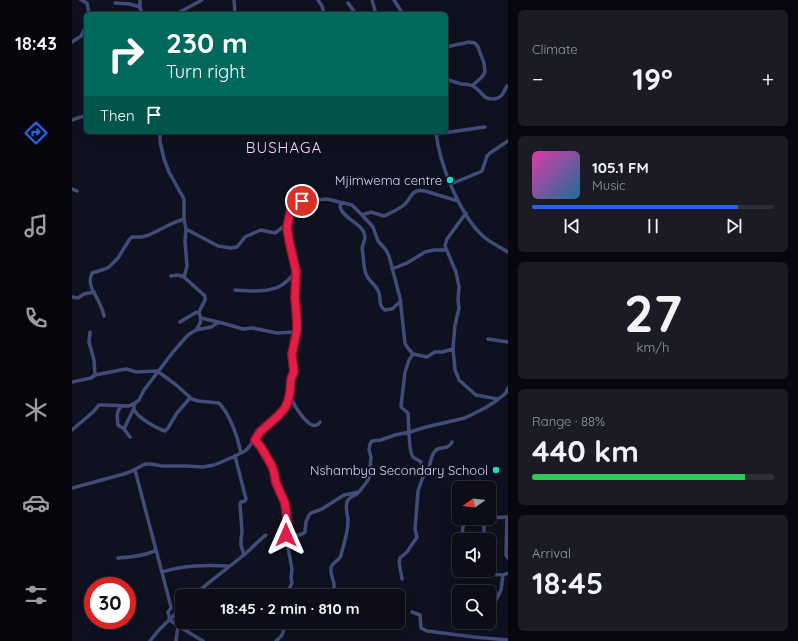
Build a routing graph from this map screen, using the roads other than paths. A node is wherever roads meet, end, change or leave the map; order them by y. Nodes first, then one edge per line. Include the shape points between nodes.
1 (81, 0) edge
2 (140, 0) edge
3 (202, 0) edge
4 (234, 0) edge
5 (318, 0) edge
6 (372, 0) edge
7 (394, 0) edge
8 (115, 3) dead end
9 (348, 3) dead end
10 (140, 7) junction
11 (89, 12) edge
12 (141, 12) edge
13 (180, 12) edge
14 (235, 12) edge
15 (324, 12) edge
16 (355, 12) edge
17 (375, 12) edge
18 (402, 12) edge
19 (84, 30) edge
20 (72, 42) edge
21 (448, 47) edge
22 (448, 80) edge
23 (473, 86) junction
24 (506, 86) dead end
25 (84, 116) edge
26 (72, 120) edge
27 (485, 127) dead end
28 (448, 132) edge
29 (160, 134) edge
30 (436, 134) edge
31 (508, 141) edge
32 (451, 184) junction
33 (72, 189) edge
34 (77, 191) dead end
35 (458, 201) junction
36 (341, 203) junction
37 (466, 214) junction
38 (362, 215) junction
39 (184, 219) junction
40 (287, 228) junction
41 (186, 229) junction
42 (445, 250) junction
43 (508, 252) edge
44 (392, 269) junction
45 (296, 271) junction
46 (171, 276) dead end
47 (184, 277) junction
48 (235, 290) dead end
49 (94, 292) junction
50 (72, 297) edge
51 (401, 301) junction
52 (199, 312) junction
53 (104, 316) dead end
54 (201, 318) junction
55 (180, 322) dead end
56 (219, 322) junction
57 (196, 330) junction
58 (297, 330) junction
59 (90, 332) dead end
60 (488, 339) dead end
61 (508, 342) edge
62 (453, 349) junction
63 (413, 354) junction
64 (159, 372) junction
65 (95, 375) junction
66 (72, 382) edge
67 (508, 388) edge
68 (289, 395) junction
69 (190, 398) junction
70 (498, 399) junction
71 (135, 403) junction
72 (122, 406) junction
73 (134, 408) junction
74 (320, 422) dead end
75 (124, 429) junction
76 (72, 430) edge
77 (410, 432) junction
78 (130, 437) dead end
79 (255, 440) junction
80 (452, 442) dead end
81 (241, 453) junction
82 (235, 456) junction
83 (135, 470) junction
84 (423, 476) junction
85 (72, 488) edge
86 (359, 492) junction
87 (507, 517) edge
88 (496, 518) edge
89 (266, 535) dead end
90 (286, 535) junction
91 (156, 550) junction
92 (244, 555) junction
93 (118, 558) dead end
94 (508, 558) edge
95 (229, 566) junction
96 (162, 572) junction
97 (508, 573) edge
98 (496, 575) edge
99 (503, 575) junction
100 (402, 579) dead end
101 (201, 589) edge
102 (289, 589) edge
103 (333, 589) edge
104 (496, 600) dead end
105 (412, 612) dead end
106 (175, 615) edge
107 (170, 620) junction
108 (175, 624) edge
109 (178, 629) edge
110 (183, 629) edge
111 (283, 629) edge
112 (508, 640) edge
113 (150, 641) edge
114 (176, 641) edge
115 (203, 641) edge
116 (276, 641) edge

1 - 11 street via 87,3
2 - 10 street
3 - 13 street
4 - 14 street
5 - 15 street
6 - 17 street
7 - 18 street
8 - 10 street
9 - 16 street
10 - 12 street
19 - 20 street via 81,36
21 - 23 street via 469,42 478,46 485,72
22 - 23 street
23 - 24 street via 484,96 492,99 501,97
25 - 26 street
27 - 28 street
29 - 39 street via 164,159 183,196
30 - 32 street
31 - 32 street via 487,156 482,171
32 - 35 street
33 - 34 street
35 - 37 street
35 - 38 street via 419,190 401,207 384,216 371,212
36 - 38 street via 352,206
36 - 40 street via 328,199 298,202 291,208
36 - 51 street via 343,214 364,232 362,248 366,274 377,290 381,307 392,310
37 - 42 street via 448,239
37 - 43 street via 485,238
38 - 44 street via 373,227 387,253
39 - 41 street
39 - 49 street via 149,235 134,236 129,240 109,267 91,274 90,281
40 - 41 street via 283,227 275,233 260,230 246,237 237,247 231,248 218,246
40 - 45 street
41 - 47 street via 187,266
42 - 44 street via 425,252
42 - 62 street via 456,272 459,287 459,308
44 - 51 street
45 - 48 street via 278,287
45 - 58 street via 294,292
46 - 47 street
47 - 52 street via 205,296
49 - 50 street via 78,298
49 - 53 street
51 - 63 street via 405,343
52 - 54 street
52 - 55 street
54 - 56 street
54 - 57 street
56 - 57 street via 211,327
56 - 58 street via 243,329 252,328 277,333
57 - 64 street via 173,352
58 - 68 street via 292,354 294,372
59 - 65 street via 89,342
60 - 61 street
62 - 63 street via 435,352 427,357
62 - 70 street via 459,380 476,395
63 - 77 street via 405,372 401,404 408,413
64 - 65 street via 126,370
64 - 69 street
64 - 71 street
65 - 66 street
67 - 70 street
68 - 74 street via 294,406 309,424 313,426
68 - 79 street via 285,408
69 - 73 street via 165,430 150,424
69 - 81 street via 220,404 234,429
70 - 77 street via 465,418
71 - 72 street
71 - 73 street
72 - 75 street via 118,411 117,422
72 - 76 street via 99,405
73 - 75 street
75 - 78 street
77 - 84 street via 413,456 421,462
77 - 86 street via 372,441 369,450 369,478
79 - 81 street
79 - 90 street via 272,466 285,503 288,525
80 - 84 street via 448,447 435,451
81 - 82 street
82 - 83 street via 208,467 151,464
82 - 92 street via 246,500 240,504 241,545
83 - 85 street
83 - 91 street
84 - 100 street via 418,491 417,537 399,562
86 - 90 street via 344,495 311,513 302,535
86 - 103 street via 347,502 347,532 341,557 331,568
87 - 88 street
87 - 94 street
89 - 92 street
90 - 102 street via 292,569
91 - 93 street via 142,555
91 - 96 street
92 - 95 street
95 - 96 street via 191,566
95 - 101 street
96 - 107 street via 171,607 168,612
97 - 99 street
98 - 99 street
99 - 104 street
105 - 112 street via 420,615 421,628 427,631
106 - 107 street
107 - 108 street
107 - 113 street
109 - 114 street
110 - 115 street
111 - 116 street via 283,634

